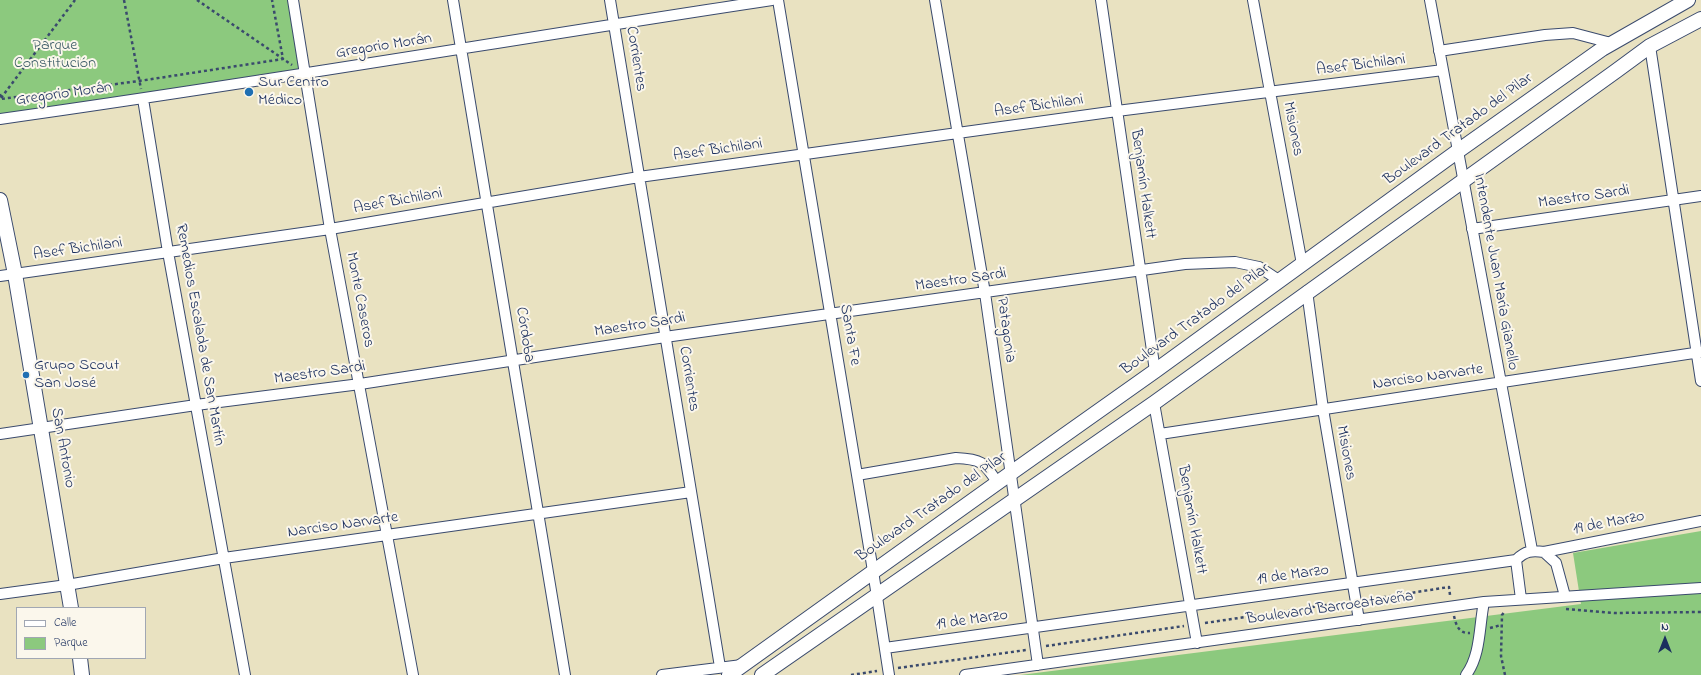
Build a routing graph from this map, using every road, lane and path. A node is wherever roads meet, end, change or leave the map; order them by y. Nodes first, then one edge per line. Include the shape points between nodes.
1 (75, 0) edge
2 (124, 0) edge
3 (197, 0) edge
4 (272, 0) edge
5 (293, 0) edge
6 (453, 0) edge
7 (610, 0) edge
8 (772, 0) edge
9 (778, 0) edge
10 (935, 0) edge
11 (1100, 0) edge
12 (1253, 0) edge
13 (1430, 0) edge
14 (1688, 0) edge
15 (1701, 19) edge
16 (614, 24) junction
17 (1612, 43) junction
18 (1650, 46) junction
19 (461, 50) junction
20 (1439, 51) junction
21 (282, 59) junction
22 (1443, 70) junction
23 (305, 74) junction
24 (139, 81) junction
25 (1269, 93) junction
26 (0, 94) edge
27 (143, 99) junction
28 (0, 100) edge
29 (1117, 111) junction
30 (0, 119) edge
31 (958, 133) junction
32 (1458, 151) junction
33 (804, 155) junction
34 (639, 177) junction
35 (1463, 179) junction
36 (1701, 196) edge
37 (0, 200) edge
38 (1674, 200) junction
39 (486, 202) junction
40 (330, 229) junction
41 (1472, 229) junction
42 (168, 252) junction
43 (1302, 264) junction
44 (1140, 270) junction
45 (15, 274) junction
46 (0, 276) edge
47 (1280, 281) junction
48 (1307, 291) junction
49 (984, 293) junction
50 (830, 313) junction
51 (666, 337) junction
52 (1699, 353) edge
53 (513, 361) junction
54 (1155, 371) junction
55 (1701, 381) edge
56 (1501, 383) junction
57 (360, 384) junction
58 (1154, 403) junction
59 (196, 405) junction
60 (1323, 409) junction
61 (41, 428) junction
62 (0, 434) edge
63 (1160, 434) junction
64 (1010, 473) junction
65 (857, 475) junction
66 (997, 482) junction
67 (691, 492) junction
68 (1014, 499) junction
69 (538, 514) junction
70 (1701, 521) edge
71 (387, 535) junction
72 (1532, 550) junction
73 (1544, 552) junction
74 (224, 558) junction
75 (1516, 560) junction
76 (873, 571) junction
77 (1353, 583) junction
78 (67, 585) junction
79 (1701, 588) edge
80 (0, 594) edge
81 (877, 594) junction
82 (1565, 596) junction
83 (1521, 599) junction
84 (1484, 602) junction
85 (1191, 605) junction
86 (71, 607) edge
87 (1563, 609) dead end
88 (1513, 610) dead end
89 (1701, 612) edge
90 (1359, 620) junction
91 (804, 621) junction
92 (1032, 628) junction
93 (817, 636) junction
94 (1198, 642) junction
95 (885, 648) junction
96 (80, 659) edge
97 (1038, 665) junction
98 (724, 671) edge
99 (82, 675) edge
100 (246, 675) edge
101 (413, 675) edge
102 (565, 675) edge
103 (662, 675) edge
104 (762, 675) edge
105 (888, 675) edge
106 (965, 675) edge
107 (1466, 675) edge
108 (1505, 675) edge

1 - 28 path
2 - 24 path
3 - 21 path
4 - 21 path
5 - 23 street, Monte Caseros
6 - 19 street, Córdoba
7 - 16 street, Corrientes
8 - 16 street, Gregorio Morán
9 - 33 street, Santa Fe
10 - 31 street, Patagonia
11 - 29 street, Benjamín Halkett
12 - 25 street, Misiones
13 - 20 street, Intendente Juan María Gianello
14 - 17 main road, Boulevard Tratado del Pilar
15 - 18 main road
16 - 19 street, Gregorio Morán
16 - 34 street, Corrientes
17 - 20 street via 1573,33 1545,34
17 - 32 main road, Boulevard Tratado del Pilar
18 - 35 main road
18 - 38 street
19 - 23 street, Gregorio Morán
19 - 39 street, Córdoba
20 - 22 street, Intendente Juan María Gianello
21 - 23 path
21 - 24 path
22 - 25 street, Asef Bichilani
22 - 32 street, Intendente Juan María Gianello
23 - 27 street, Gregorio Morán
23 - 40 street, Monte Caseros
24 - 27 path
24 - 28 path
25 - 29 street, Asef Bichilani
25 - 43 street, Misiones
26 - 28 path
27 - 30 street, Gregorio Morán
27 - 42 street, Remedios Escalada de San Martín
29 - 31 street, Asef Bichilani
29 - 44 street, Benjamín Halkett
31 - 33 street, Asef Bichilani
31 - 49 street, Patagonia
32 - 35 street, Intendente Juan María Gianello
32 - 43 main road, Boulevard Tratado del Pilar
33 - 34 street, Asef Bichilani
33 - 50 street, Santa Fe
34 - 39 street, Asef Bichilani
34 - 51 street, Corrientes
35 - 41 street, Intendente Juan María Gianello
35 - 48 main road
36 - 38 street, Maestro Sardi
37 - 45 main road, San Antonio
38 - 41 street, Maestro Sardi
38 - 52 street
39 - 40 street, Asef Bichilani
39 - 53 street, Córdoba
40 - 42 street, Asef Bichilani
40 - 57 street, Monte Caseros
41 - 56 street, Intendente Juan María Gianello
42 - 45 street, Asef Bichilani
42 - 59 street, Remedios Escalada de San Martín
43 - 47 main road, Boulevard Tratado del Pilar
44 - 47 street, Maestro Sardi via 1185,264 1235,262 1259,267
44 - 49 street, Maestro Sardi
44 - 54 street, Benjamín Halkett
45 - 46 street, Asef Bichilani
45 - 61 main road, San Antonio
47 - 54 main road, Boulevard Tratado del Pilar
48 - 58 main road
48 - 60 street, Misiones
49 - 50 street, Maestro Sardi
49 - 64 street, Patagonia
50 - 51 street, Maestro Sardi
50 - 65 street, Santa Fe
51 - 53 street, Maestro Sardi
51 - 67 street, Corrientes
52 - 55 street
52 - 56 street, Narciso Narvarte
53 - 57 street, Maestro Sardi
53 - 69 street, Córdoba
54 - 64 main road, Boulevard Tratado del Pilar
56 - 60 street, Narciso Narvarte
56 - 72 street, Intendente Juan María Gianello
57 - 59 street, Maestro Sardi
57 - 71 street, Monte Caseros
58 - 63 street, Benjamín Halkett
58 - 68 main road
59 - 61 street, Maestro Sardi
59 - 74 street, Remedios Escalada de San Martín
60 - 63 street, Narciso Narvarte
60 - 77 street, Misiones
61 - 62 street, Maestro Sardi
61 - 78 main road, San Antonio
63 - 85 street, Benjamín Halkett
64 - 66 main road, Boulevard Tratado del Pilar
64 - 68 street, Patagonia
65 - 66 street via 956,458 971,459 987,466
65 - 76 street, Santa Fe
66 - 76 main road, Boulevard Tratado del Pilar
67 - 69 street, Narciso Narvarte
67 - 98 street, Corrientes
68 - 81 main road
68 - 92 street, Patagonia
69 - 71 street, Narciso Narvarte
69 - 102 street, Córdoba
70 - 73 street, 19 de Marzo
71 - 74 street, Narciso Narvarte
71 - 101 street, Monte Caseros
72 - 73 street, 19 de Marzo
72 - 75 street, 19 de Marzo
73 - 82 street via 1556,563
74 - 78 street, Narciso Narvarte
74 - 100 street, Remedios Escalada de San Martín
75 - 77 street, 19 de Marzo
75 - 83 street
76 - 81 street, Santa Fe
76 - 91 main road, Boulevard Tratado del Pilar
77 - 85 street, 19 de Marzo
77 - 90 street, Misiones
78 - 80 street, Narciso Narvarte
78 - 86 main road, San Antonio
79 - 82 street, Boulevard Barroeataveña
81 - 93 main road
81 - 95 street, Santa Fe
82 - 83 street, Boulevard Barroeataveña
83 - 84 street, Boulevard Barroeataveña
84 - 90 street, Boulevard Barroeataveña
84 - 107 street via 1477,652
85 - 92 street, 19 de Marzo
85 - 94 street, Benjamín Halkett
87 - 89 path via 1614,613
88 - 108 path via 1502,615 1501,656
90 - 94 street, Boulevard Barroeataveña
91 - 93 main road
91 - 98 main road, Boulevard Tratado del Pilar via 744,664
92 - 95 street, 19 de Marzo
92 - 97 street, Patagonia
93 - 104 main road
94 - 97 street, Boulevard Barroeataveña
95 - 105 street, Santa Fe
96 - 99 main road
97 - 106 street, Boulevard Barroeataveña
98 - 103 street

